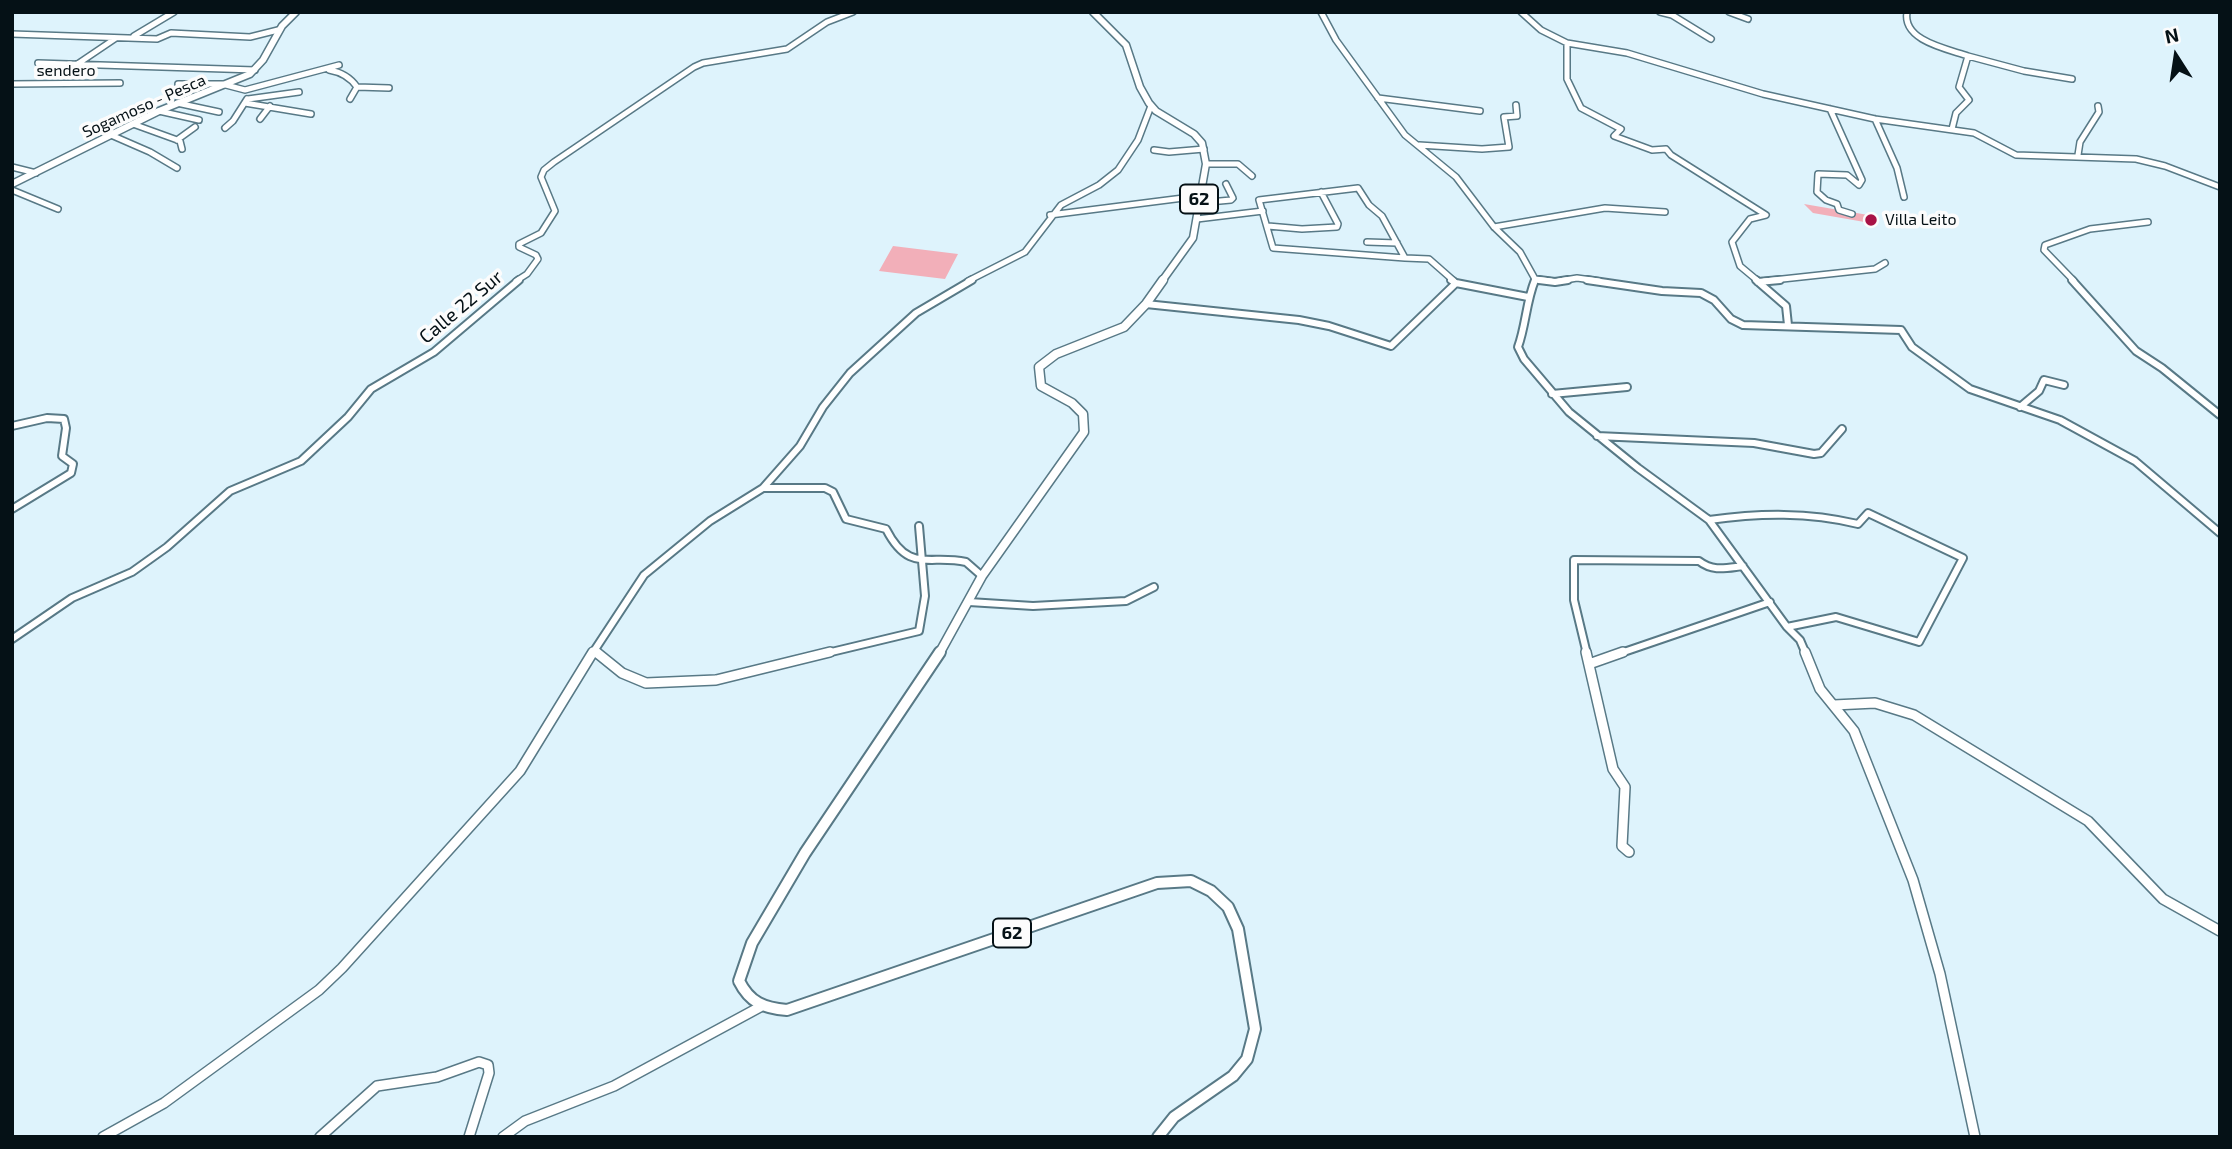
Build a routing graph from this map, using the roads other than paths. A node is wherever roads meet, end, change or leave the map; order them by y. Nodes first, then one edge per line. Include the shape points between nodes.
1 (296, 12) edge
2 (853, 12) edge
3 (1093, 12) edge
4 (1321, 12) edge
5 (1521, 12) edge
6 (1660, 12) edge
7 (1729, 12) edge
8 (1907, 12) edge
9 (175, 13) edge
10 (1748, 19) dead end
11 (278, 30) junction
12 (12, 34) edge
13 (116, 37) junction
14 (131, 38) junction
15 (1711, 39) dead end
16 (1567, 43) junction
17 (1968, 55) junction
18 (38, 63) dead end
19 (76, 65) junction
20 (339, 65) dead end
21 (255, 70) junction
22 (324, 70) junction
23 (2072, 79) dead end
24 (120, 83) dead end
25 (12, 84) edge
26 (178, 84) dead end
27 (228, 85) junction
28 (357, 87) junction
29 (389, 88) dead end
30 (245, 90) junction
31 (299, 92) dead end
32 (1378, 98) junction
33 (351, 99) dead end
34 (246, 101) junction
35 (177, 103) junction
36 (1516, 105) dead end
37 (270, 106) junction
38 (1152, 106) junction
39 (2098, 106) dead end
40 (1830, 109) junction
41 (159, 111) junction
42 (1480, 111) dead end
43 (219, 112) dead end
44 (311, 114) dead end
45 (260, 119) dead end
46 (1875, 119) junction
47 (199, 120) dead end
48 (133, 124) junction
49 (195, 127) dead end
50 (225, 128) dead end
51 (1952, 129) junction
52 (111, 135) junction
53 (177, 140) junction
54 (1418, 145) junction
55 (182, 149) dead end
56 (1204, 149) junction
57 (1154, 150) dead end
58 (2078, 155) junction
59 (1206, 164) junction
60 (12, 167) edge
61 (177, 168) dead end
62 (36, 173) junction
63 (1252, 176) dead end
64 (12, 184) edge
65 (1226, 184) dead end
66 (2220, 187) edge
67 (12, 190) edge
68 (1321, 192) junction
69 (1199, 196) junction
70 (1904, 197) dead end
71 (58, 209) dead end
72 (1263, 211) junction
73 (1665, 212) dead end
74 (1852, 214) dead end
75 (1050, 215) junction
76 (1197, 219) junction
77 (2148, 222) dead end
78 (1268, 226) junction
79 (1494, 227) junction
80 (1367, 242) dead end
81 (1397, 243) junction
82 (1405, 258) junction
83 (1885, 262) dead end
84 (1535, 279) junction
85 (1758, 282) junction
86 (1456, 283) junction
87 (1529, 295) junction
88 (1146, 304) junction
89 (1788, 326) junction
90 (2064, 385) dead end
91 (1627, 387) dead end
92 (1552, 394) junction
93 (2020, 407) junction
94 (2220, 415) edge
95 (12, 426) edge
96 (1842, 429) dead end
97 (1597, 435) junction
98 (763, 488) junction
99 (12, 509) edge
100 (1709, 520) junction
101 (919, 526) dead end
102 (2220, 533) edge
103 (924, 563) junction
104 (1743, 566) junction
105 (982, 576) junction
106 (1154, 587) dead end
107 (1770, 602) junction
108 (969, 603) junction
109 (1787, 626) junction
110 (12, 639) edge
111 (595, 652) junction
112 (1589, 664) junction
113 (1834, 705) junction
114 (1629, 852) dead end
115 (2220, 931) edge
116 (760, 1007) junction
117 (103, 1137) edge
118 (320, 1137) edge
119 (469, 1137) edge
120 (503, 1137) edge
121 (1158, 1137) edge
122 (1975, 1137) edge

1 - 11 main road, Sogamoso - Pesca
2 - 110 street, Calle 22 Sur via 827,22 787,49 694,67 554,162 541,177 555,211 541,233 519,244 538,259 527,274 433,352 371,389 301,461 230,491 132,572 72,598
3 - 38 main road via 1126,45 1140,87
4 - 32 street
5 - 16 street via 1550,37
6 - 15 street
7 - 10 street
8 - 17 street via 1917,37
9 - 14 street
11 - 14 street via 250,37 171,33
11 - 21 main road, Sogamoso - Pesca
12 - 13 street
13 - 14 street
13 - 19 street
16 - 40 street via 1626,54
16 - 85 street via 1567,79 1581,108 1621,129 1614,135 1652,150 1666,149 1766,215 1750,219 1732,242 1740,266
17 - 23 street
17 - 51 street via 1959,87 1969,100 1956,113
18 - 19 street
19 - 21 street
20 - 22 street
21 - 27 main road, Sogamoso - Pesca
22 - 28 street via 339,71
22 - 30 street
24 - 25 street, sendero
26 - 27 street
27 - 30 street
27 - 35 main road, Sogamoso - Pesca
28 - 29 street
28 - 33 street
30 - 34 street
31 - 34 street
32 - 42 street
32 - 54 street
34 - 37 street
34 - 50 street
35 - 41 main road, Sogamoso - Pesca
35 - 43 street
36 - 54 street via 1517,116 1504,117 1509,147
37 - 44 street
37 - 45 street
38 - 56 main road via 1194,134
38 - 75 street via 1118,170
39 - 58 street
40 - 46 street
40 - 74 street via 1862,180 1859,185 1847,175 1818,174 1817,192 1839,210
41 - 47 street
41 - 48 main road, Sogamoso - Pesca
46 - 51 street
46 - 70 street via 1897,168
48 - 52 main road, Sogamoso - Pesca
48 - 53 street
49 - 53 street
51 - 58 street via 1974,133 2016,155
52 - 61 street
52 - 62 main road, Sogamoso - Pesca
53 - 55 street
54 - 79 street via 1456,177
56 - 57 street
56 - 59 main road, 62
58 - 66 street via 2153,163
59 - 63 street via 1242,164
59 - 69 main road, 62
60 - 62 street
62 - 64 main road, Sogamoso - Pesca
65 - 69 street via 1231,200 1209,202
67 - 71 street
68 - 72 street via 1259,200
68 - 78 street via 1337,227
68 - 81 street via 1359,188 1382,215
69 - 75 street
69 - 76 main road, 62
72 - 76 street
72 - 78 street
73 - 79 street via 1605,208
75 - 98 street via 1025,252 916,313 850,373 822,407 800,446
76 - 88 main road, 62 via 1193,238
77 - 94 street via 2090,229 2050,242 2044,250 2136,351
78 - 82 street via 1273,248 1326,248
79 - 84 street via 1520,252
80 - 81 street
81 - 82 street
82 - 86 street via 1429,259
83 - 85 street via 1875,270
84 - 87 street
84 - 89 street via 1577,278 1701,293 1743,325
85 - 89 street via 1786,306
86 - 87 street
86 - 88 street via 1391,346 1317,322
87 - 92 street via 1518,350
88 - 105 main road, 62 via 1124,327 1056,354 1039,367 1041,387 1048,394 1083,411 1087,417 1084,432
89 - 93 street via 1902,330 1912,347 1970,389
90 - 93 street via 2044,380 2039,391
91 - 92 street
92 - 97 street
93 - 102 street via 2060,420 2135,461
95 - 99 street via 64,419 62,456 73,468
96 - 97 street via 1821,453 1814,454 1754,443
97 - 100 street
98 - 103 street via 825,488 833,492 846,519 886,529 894,543
98 - 111 street via 710,521 644,575
100 - 104 street
100 - 109 street via 1797,513 1828,515 1858,524 1868,513 1963,558 1919,642 1836,617
101 - 103 street
103 - 105 street via 968,562
103 - 111 street via 924,616 919,631 716,680 646,683
104 - 107 street
104 - 112 street via 1717,570 1699,561 1574,559 1574,600
105 - 108 main road, 62
106 - 108 street via 1126,601 1033,606
107 - 109 street
107 - 112 street
108 - 116 main road, 62 via 904,709 805,853 752,943 739,981 745,996
109 - 113 street via 1800,640 1820,689
111 - 117 street via 520,771 334,975 163,1103
112 - 114 street via 1613,769 1625,779 1620,836
113 - 115 street via 1875,703 1914,715 2088,821 2163,899
113 - 122 street via 1854,731 1927,922
116 - 120 street via 614,1086 525,1121
116 - 121 main road, 62 via 787,1010 1157,883 1191,881 1228,907 1238,929 1255,1029 1247,1059 1233,1076 1174,1117
118 - 119 street via 377,1086 427,1079 479,1062 488,1065 489,1073

